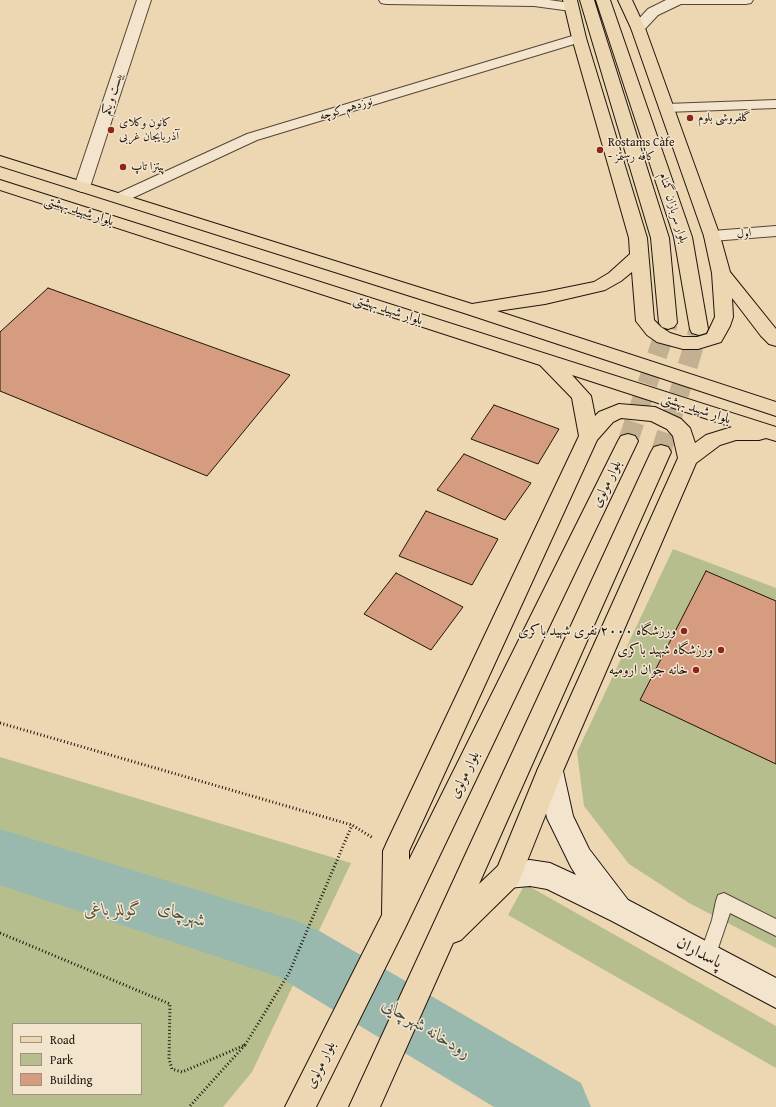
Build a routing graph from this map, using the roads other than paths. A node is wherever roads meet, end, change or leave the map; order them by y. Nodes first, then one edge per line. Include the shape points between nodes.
1 (144, 0) edge
2 (386, 0) edge
3 (587, 0) edge
4 (603, 0) edge
5 (625, 0) edge
6 (746, 0) edge
7 (536, 1) edge
8 (675, 1) edge
9 (571, 4) edge
10 (638, 28) junction
11 (579, 38) junction
12 (776, 104) edge
13 (666, 108) junction
14 (0, 161) edge
15 (0, 185) edge
16 (82, 187) junction
17 (120, 198) junction
18 (776, 231) edge
19 (712, 236) junction
20 (639, 256) junction
21 (721, 273) junction
22 (470, 309) junction
23 (668, 323) tunnel mouth
24 (699, 329) tunnel mouth
25 (776, 340) edge
26 (545, 361) junction
27 (629, 361) junction
28 (618, 384) junction
29 (776, 409) edge
30 (774, 434) edge
31 (590, 436) junction
32 (628, 441) tunnel mouth
33 (661, 452) tunnel mouth
34 (688, 458) junction
35 (550, 771) junction
36 (508, 875) junction
37 (622, 911) junction
38 (395, 918) junction
39 (776, 928) edge
40 (441, 940) junction
41 (707, 956) junction
42 (776, 994) edge
43 (369, 1097) edge
44 (300, 1107) edge

1 - 16 street, بیست و یکم
2 - 7 street
3 - 23 main road, بلوار سربازان گمنام via 660,238
4 - 24 main road, بلوار سربازان گمنام via 684,237
5 - 10 main road
6 - 8 street
7 - 9 street
8 - 10 street via 653,12
9 - 11 main road
10 - 13 main road
11 - 17 street, نوزدهم کوچه via 252,138
11 - 20 main road via 638,238
12 - 13 street
13 - 19 main road
14 - 16 main road, بلوار شهید بهشتی
15 - 26 main road, بلوار شهید بهشتی
16 - 17 main road, بلوار شهید بهشتی
17 - 22 main road, بلوار شهید بهشتی
18 - 19 street, اول
19 - 21 main road
20 - 21 main road via 645,321 664,338 683,343 698,343 714,338 721,326 724,317
20 - 22 main road via 615,277 599,286 545,298
21 - 25 main road
22 - 27 main road, بلوار شهید بهشتی
26 - 28 main road, بلوار شهید بهشتی
26 - 31 main road via 581,396
27 - 28 main road
27 - 29 main road, بلوار شهید بهشتی
28 - 30 main road, بلوار شهید بهشتی
28 - 31 main road
30 - 34 main road via 736,433 713,440
31 - 34 main road via 606,417 619,411 655,414 674,424 683,433
31 - 38 main road via 396,851
32 - 38 main road, بلوار مولوی
33 - 40 main road
34 - 35 main road
35 - 36 main road
35 - 37 street, پاسداران via 560,818 580,858
36 - 37 street, پاسداران via 530,873 550,876
36 - 40 main road
37 - 41 street, پاسداران
38 - 44 main road, بلوار مولوی
39 - 41 lane via 724,901
40 - 43 main road
41 - 42 street, پاسداران

